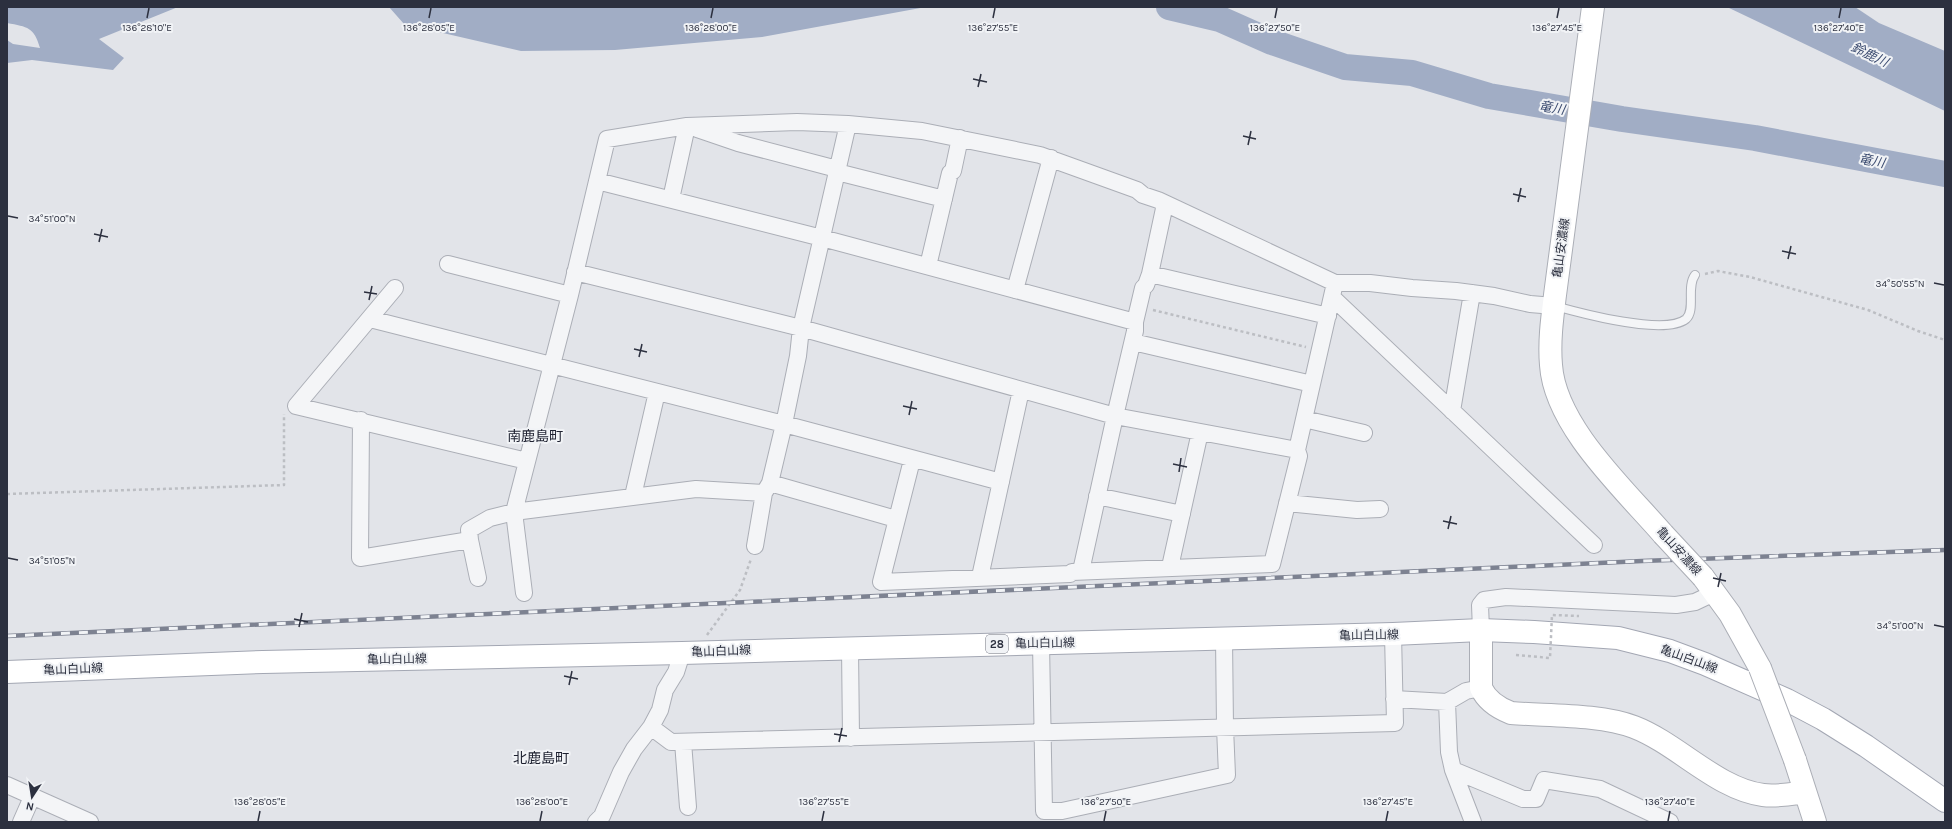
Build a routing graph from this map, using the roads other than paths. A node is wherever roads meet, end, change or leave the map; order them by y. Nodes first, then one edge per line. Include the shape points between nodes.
1 (1594, 7) edge
2 (848, 124) junction
3 (687, 126) junction
4 (960, 138) junction
5 (1051, 158) junction
6 (837, 170) junction
7 (597, 181) junction
8 (944, 199) junction
9 (671, 200) junction
10 (1165, 204) junction
11 (822, 238) junction
12 (448, 264) dead end
13 (928, 266) junction
14 (575, 272) junction
15 (1150, 274) junction
16 (1693, 279) road end
17 (395, 288) dead end
18 (1016, 290) junction
19 (1333, 290) junction
20 (1472, 293) junction
21 (570, 294) junction
22 (1554, 301) junction
23 (1137, 314) junction
24 (1328, 316) junction
25 (370, 319) junction
26 (801, 328) junction
27 (1133, 342) junction
28 (552, 365) junction
29 (1312, 384) junction
30 (1022, 390) junction
31 (657, 392) junction
32 (1452, 411) junction
33 (1114, 416) junction
34 (1304, 419) junction
35 (361, 420) junction
36 (784, 424) junction
37 (1200, 432) junction
38 (1364, 433) dead end
39 (1297, 450) junction
40 (912, 460) junction
41 (527, 461) junction
42 (1000, 482) junction
43 (767, 488) junction
44 (633, 496) junction
45 (1098, 496) junction
46 (1287, 503) junction
47 (1380, 509) dead end
48 (514, 512) junction
49 (1182, 514) junction
50 (896, 519) junction
51 (470, 540) junction
52 (1594, 545) dead end
53 (755, 546) road end
54 (1170, 567) junction
55 (1081, 571) junction
56 (980, 577) junction
57 (478, 578) dead end
58 (1708, 585) junction
59 (524, 593) dead end
60 (1480, 630) junction
61 (1393, 634) junction
62 (1224, 638) junction
63 (1041, 643) junction
64 (850, 648) junction
65 (682, 653) junction
66 (7, 672) edge
67 (1481, 688) junction
68 (1394, 699) junction
69 (1447, 702) junction
70 (651, 727) junction
71 (1225, 727) junction
72 (1043, 732) junction
73 (851, 738) junction
74 (683, 742) junction
75 (1452, 770) junction
76 (7, 785) edge
77 (1806, 792) junction
78 (32, 797) junction
79 (1945, 801) edge
80 (688, 807) dead end
81 (84, 821) edge
82 (21, 822) edge
83 (596, 822) edge
84 (1473, 822) edge
85 (1670, 822) edge
86 (1815, 822) edge

1 - 22 main road, 亀山安濃線
2 - 3 street via 797,122
2 - 4 street via 922,131
2 - 6 street
3 - 6 street
3 - 7 street via 607,139
3 - 9 street
4 - 5 street
4 - 8 street
5 - 10 street via 1137,190
5 - 18 street
6 - 8 street
6 - 11 street
7 - 9 street
7 - 14 street
8 - 13 street
9 - 11 street
10 - 15 street
10 - 19 street
11 - 13 street
11 - 26 street
12 - 21 street
13 - 18 street
14 - 21 street
14 - 26 street
15 - 23 street via 1143,288
15 - 24 street
16 - 22 lane via 1690,311 1687,318 1680,322 1626,323
17 - 25 street
18 - 23 street
19 - 20 street via 1370,284
19 - 24 street
19 - 32 street
20 - 22 street via 1530,304
20 - 32 street
21 - 28 street
22 - 58 main road, 亀山安濃線, bridge via 1550,366 1565,412 1587,446
23 - 27 street
24 - 29 street
25 - 28 street
25 - 35 street via 296,406
26 - 30 street
26 - 36 street
27 - 29 street
27 - 33 street
28 - 31 street
28 - 41 street
29 - 34 street
30 - 33 street
30 - 42 street
31 - 36 street
31 - 44 street
32 - 52 street
33 - 37 street
33 - 45 street
34 - 38 street
34 - 39 street
35 - 41 street
35 - 51 street via 360,558
36 - 40 street
36 - 43 street
37 - 39 street
37 - 49 street
39 - 46 street via 1299,456
40 - 42 street
40 - 50 street
41 - 48 street
42 - 56 street
43 - 44 street via 696,489
43 - 50 street
43 - 53 street
44 - 48 street
45 - 49 street
45 - 55 street
46 - 47 street via 1357,510
46 - 54 street via 1272,564
48 - 51 street via 490,518 469,530
48 - 59 street
49 - 54 street
50 - 56 street via 882,582
51 - 57 street
54 - 55 street
55 - 56 street via 1070,574
58 - 60 street via 1695,602 1676,605 1490,598 1480,605
58 - 77 main road, 亀山安濃線, bridge via 1730,614 1760,668
60 - 61 main road, 亀山白山線 / 28
60 - 67 main road
60 - 79 main road, 亀山白山線 / 28 via 1618,638 1698,661 1788,700 1823,719
61 - 62 main road, 亀山白山線 / 28
61 - 68 street
62 - 63 main road, 亀山白山線 / 28
62 - 71 street
63 - 64 main road, 亀山白山線 / 28
63 - 72 street
64 - 65 main road, 亀山白山線 / 28
64 - 73 street
65 - 66 main road, 亀山白山線 / 28 via 263,662
65 - 70 street
67 - 69 street via 1466,691
67 - 77 main road via 1492,703 1510,713 1613,721 1634,727 1658,738 1708,772 1762,795
68 - 69 street
68 - 71 street via 1395,723
69 - 75 street
70 - 74 street via 671,742
70 - 83 street via 634,749 602,816
71 - 72 street
71 - 72 street via 1227,775 1062,810 1044,811
72 - 73 street
73 - 74 street
74 - 80 street
75 - 84 street
75 - 85 street via 1522,799 1536,799 1544,780 1600,789
76 - 78 street
77 - 86 main road, 亀山安濃線
78 - 81 street
78 - 82 street

